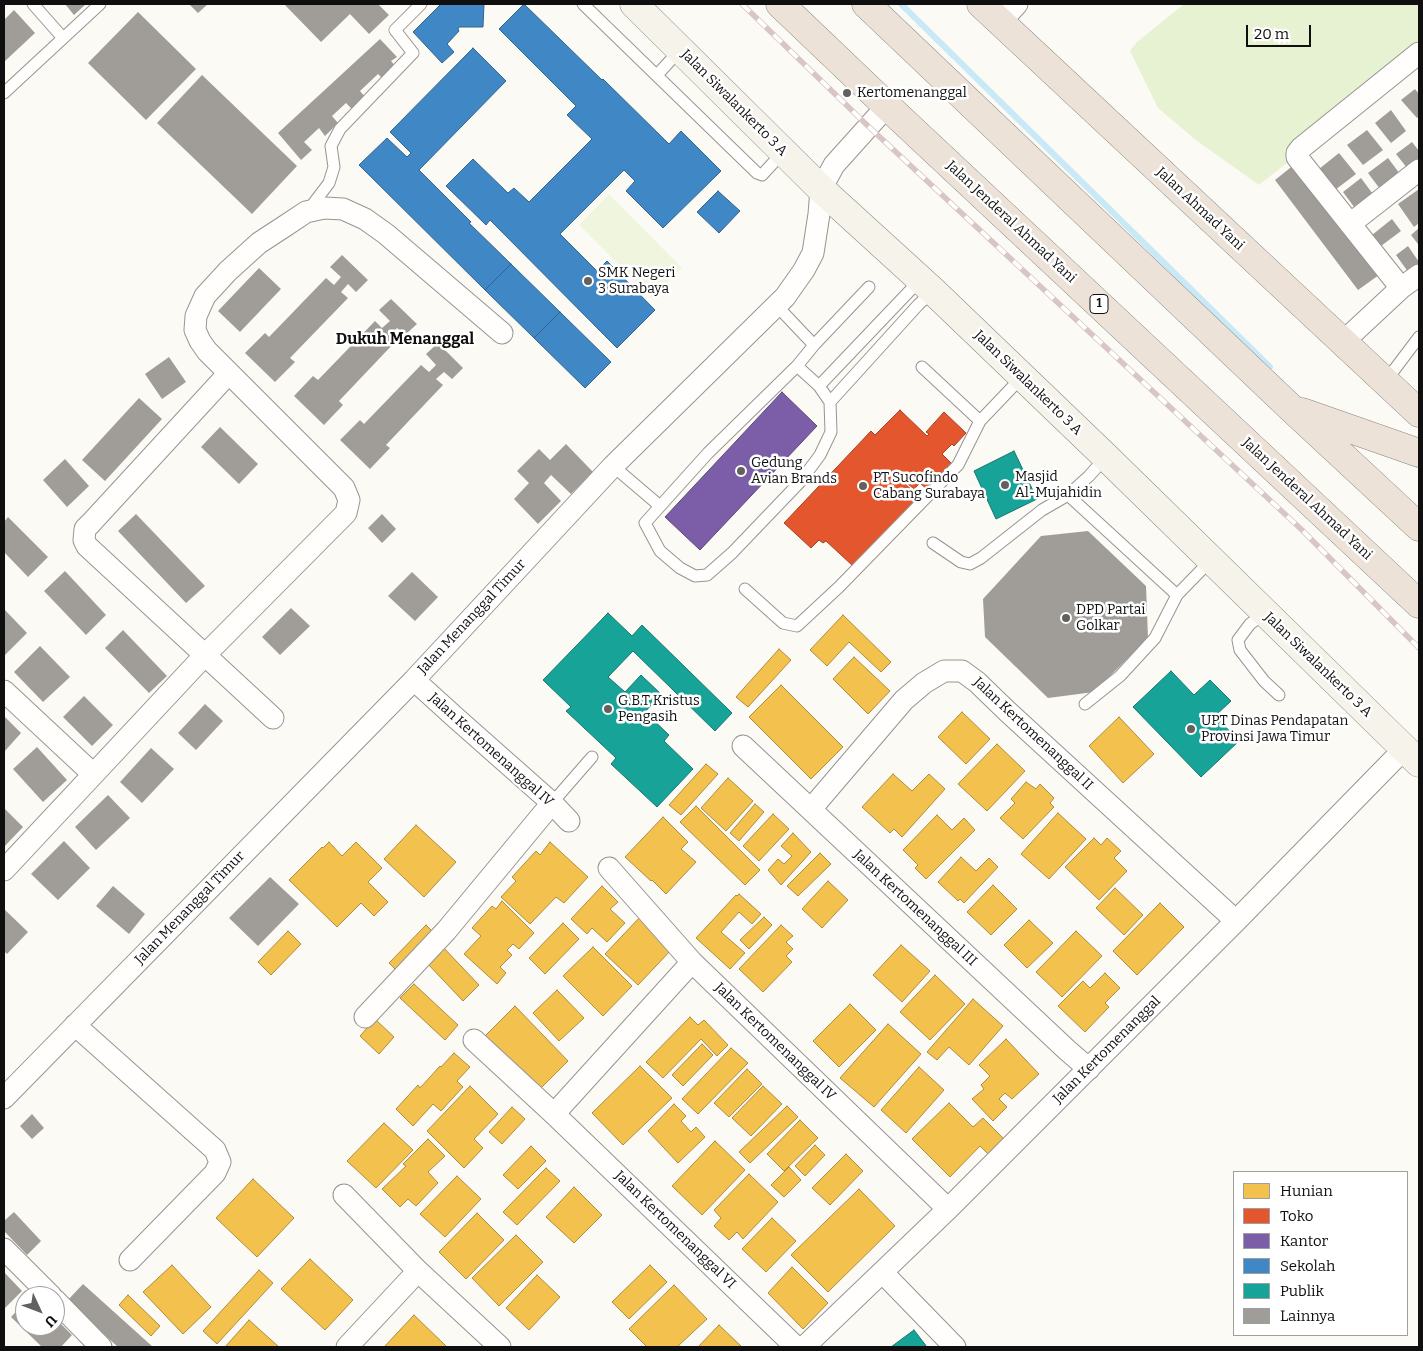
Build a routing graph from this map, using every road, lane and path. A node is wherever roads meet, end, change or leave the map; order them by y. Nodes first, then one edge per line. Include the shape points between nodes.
1 (33, 4) edge
2 (100, 4) edge
3 (421, 4) edge
4 (582, 4) edge
5 (634, 4) edge
6 (780, 4) edge
7 (866, 4) edge
8 (1000, 10) edge
9 (63, 38) junction
10 (680, 50) junction
11 (1419, 53) edge
12 (657, 75) junction
13 (4, 93) edge
14 (888, 106) junction
15 (783, 152) junction
16 (1419, 170) edge
17 (821, 189) junction
18 (306, 212) junction
19 (1350, 224) junction
20 (1419, 275) edge
21 (926, 286) junction
22 (869, 287) dead end
23 (1401, 288) junction
24 (776, 305) junction
25 (502, 333) dead end
26 (1419, 337) edge
27 (1342, 342) junction
28 (814, 345) junction
29 (797, 366) junction
30 (922, 367) dead end
31 (229, 373) junction
32 (1022, 377) junction
33 (1385, 382) junction
34 (819, 386) junction
35 (830, 402) junction
36 (1292, 409) junction
37 (1419, 413) edge
38 (980, 421) junction
39 (1419, 453) edge
40 (1106, 457) junction
41 (613, 466) junction
42 (1068, 495) junction
43 (660, 506) junction
44 (1419, 528) edge
45 (932, 543) dead end
46 (1211, 560) junction
47 (746, 589) dead end
48 (1177, 595) junction
49 (1419, 604) edge
50 (1265, 613) junction
51 (205, 655) junction
52 (414, 680) junction
53 (4, 691) edge
54 (1279, 695) dead end
55 (1084, 704) dead end
56 (273, 718) dead end
57 (743, 746) dead end
58 (1412, 756) edge
59 (592, 757) dead end
60 (93, 774) junction
61 (552, 803) junction
62 (811, 810) junction
63 (569, 820) dead end
64 (609, 868) dead end
65 (4, 870) edge
66 (1236, 922) junction
67 (692, 962) junction
68 (365, 1018) dead end
69 (75, 1024) junction
70 (474, 1040) dead end
71 (1089, 1069) junction
72 (4, 1098) edge
73 (554, 1114) junction
74 (344, 1195) dead end
75 (948, 1209) junction
76 (4, 1248) edge
77 (130, 1260) dead end
78 (418, 1271) junction
79 (883, 1273) junction
80 (41, 1286) edge
81 (65, 1313) edge
82 (90, 1344) edge
83 (347, 1347) edge
84 (500, 1347) edge
85 (796, 1347) edge
86 (804, 1347) edge
87 (955, 1347) edge

1 - 9 lane
2 - 9 lane
3 - 18 lane via 395,30 413,53 340,130 331,146 334,167 329,183
4 - 12 lane
5 - 10 main road, Jalan Siwalankerto 3 A
6 - 14 highway, Jalan Jenderal Ahmad Yani / 1
7 - 36 highway
8 - 27 highway, Jalan Ahmad Yani
9 - 13 lane
10 - 12 lane
10 - 15 main road, Jalan Siwalankerto 3 A
11 - 19 street via 1298,152 1297,157
12 - 15 lane via 760,175
14 - 17 street, Jalan Menanggal Timur via 834,165
14 - 49 highway, Jalan Jenderal Ahmad Yani / 1
15 - 17 main road, Jalan Siwalankerto 3 A
16 - 19 street
17 - 21 main road, Jalan Siwalankerto 3 A
17 - 24 street, Jalan Menanggal Timur via 813,253 785,297
18 - 25 street via 343,208 365,218
18 - 31 street via 259,243 205,296 196,316 195,330 206,351
19 - 23 street
20 - 23 street
21 - 32 main road, Jalan Siwalankerto 3 A
21 - 34 lane
21 - 35 lane via 918,305
22 - 28 lane
23 - 27 street
24 - 28 lane
24 - 41 street, Jalan Menanggal Timur
26 - 33 lane
27 - 33 highway, Jalan Ahmad Yani
28 - 29 lane
29 - 34 lane
29 - 43 lane via 708,453
30 - 38 lane
31 - 51 street via 344,488 349,500 346,513
31 - 51 street via 90,523 84,534 87,546
32 - 38 lane
32 - 40 main road, Jalan Siwalankerto 3 A
33 - 37 highway, Jalan Ahmad Yani
34 - 35 lane
35 - 43 lane via 831,432 820,456 800,482 707,575 695,576 660,551 645,523
36 - 39 highway
36 - 44 highway
38 - 47 lane via 958,465 797,626 783,624
40 - 42 lane
40 - 46 main road, Jalan Siwalankerto 3 A
41 - 43 lane
41 - 52 street, Jalan Menanggal Timur
42 - 45 lane via 1042,510 970,564 961,562
42 - 48 lane
46 - 48 lane
46 - 50 main road, Jalan Siwalankerto 3 A
48 - 55 lane via 1155,638 1120,676
50 - 54 lane via 1250,624 1238,640 1240,650
50 - 58 main road, Jalan Siwalankerto 3 A
51 - 56 street
51 - 60 street
52 - 61 street, Jalan Kertomenanggal IV
52 - 69 street, Jalan Menanggal Timur
53 - 60 street
57 - 62 street, Jalan Kertomenanggal III
58 - 66 street, Jalan Kertomenanggal
59 - 61 lane
60 - 65 street
61 - 63 street, Jalan Kertomenanggal IV
61 - 68 street via 446,931
62 - 66 street, Jalan Kertomenanggal II via 904,700 944,671 962,671 978,682
62 - 71 street, Jalan Kertomenanggal III
64 - 67 street, Jalan Kertomenanggal IV
66 - 71 street, Jalan Kertomenanggal
67 - 73 street
67 - 75 street, Jalan Kertomenanggal IV
69 - 72 street, Jalan Menanggal Timur
69 - 77 street via 215,1150 220,1162 216,1173
70 - 73 street, Jalan Kertomenanggal VI
71 - 75 street, Jalan Kertomenanggal
73 - 85 street, Jalan Kertomenanggal VI
74 - 78 street
75 - 79 street, Jalan Kertomenanggal
76 - 80 street
78 - 83 street
78 - 84 street
79 - 86 street, Jalan Kertomenanggal
79 - 87 street
81 - 82 street

